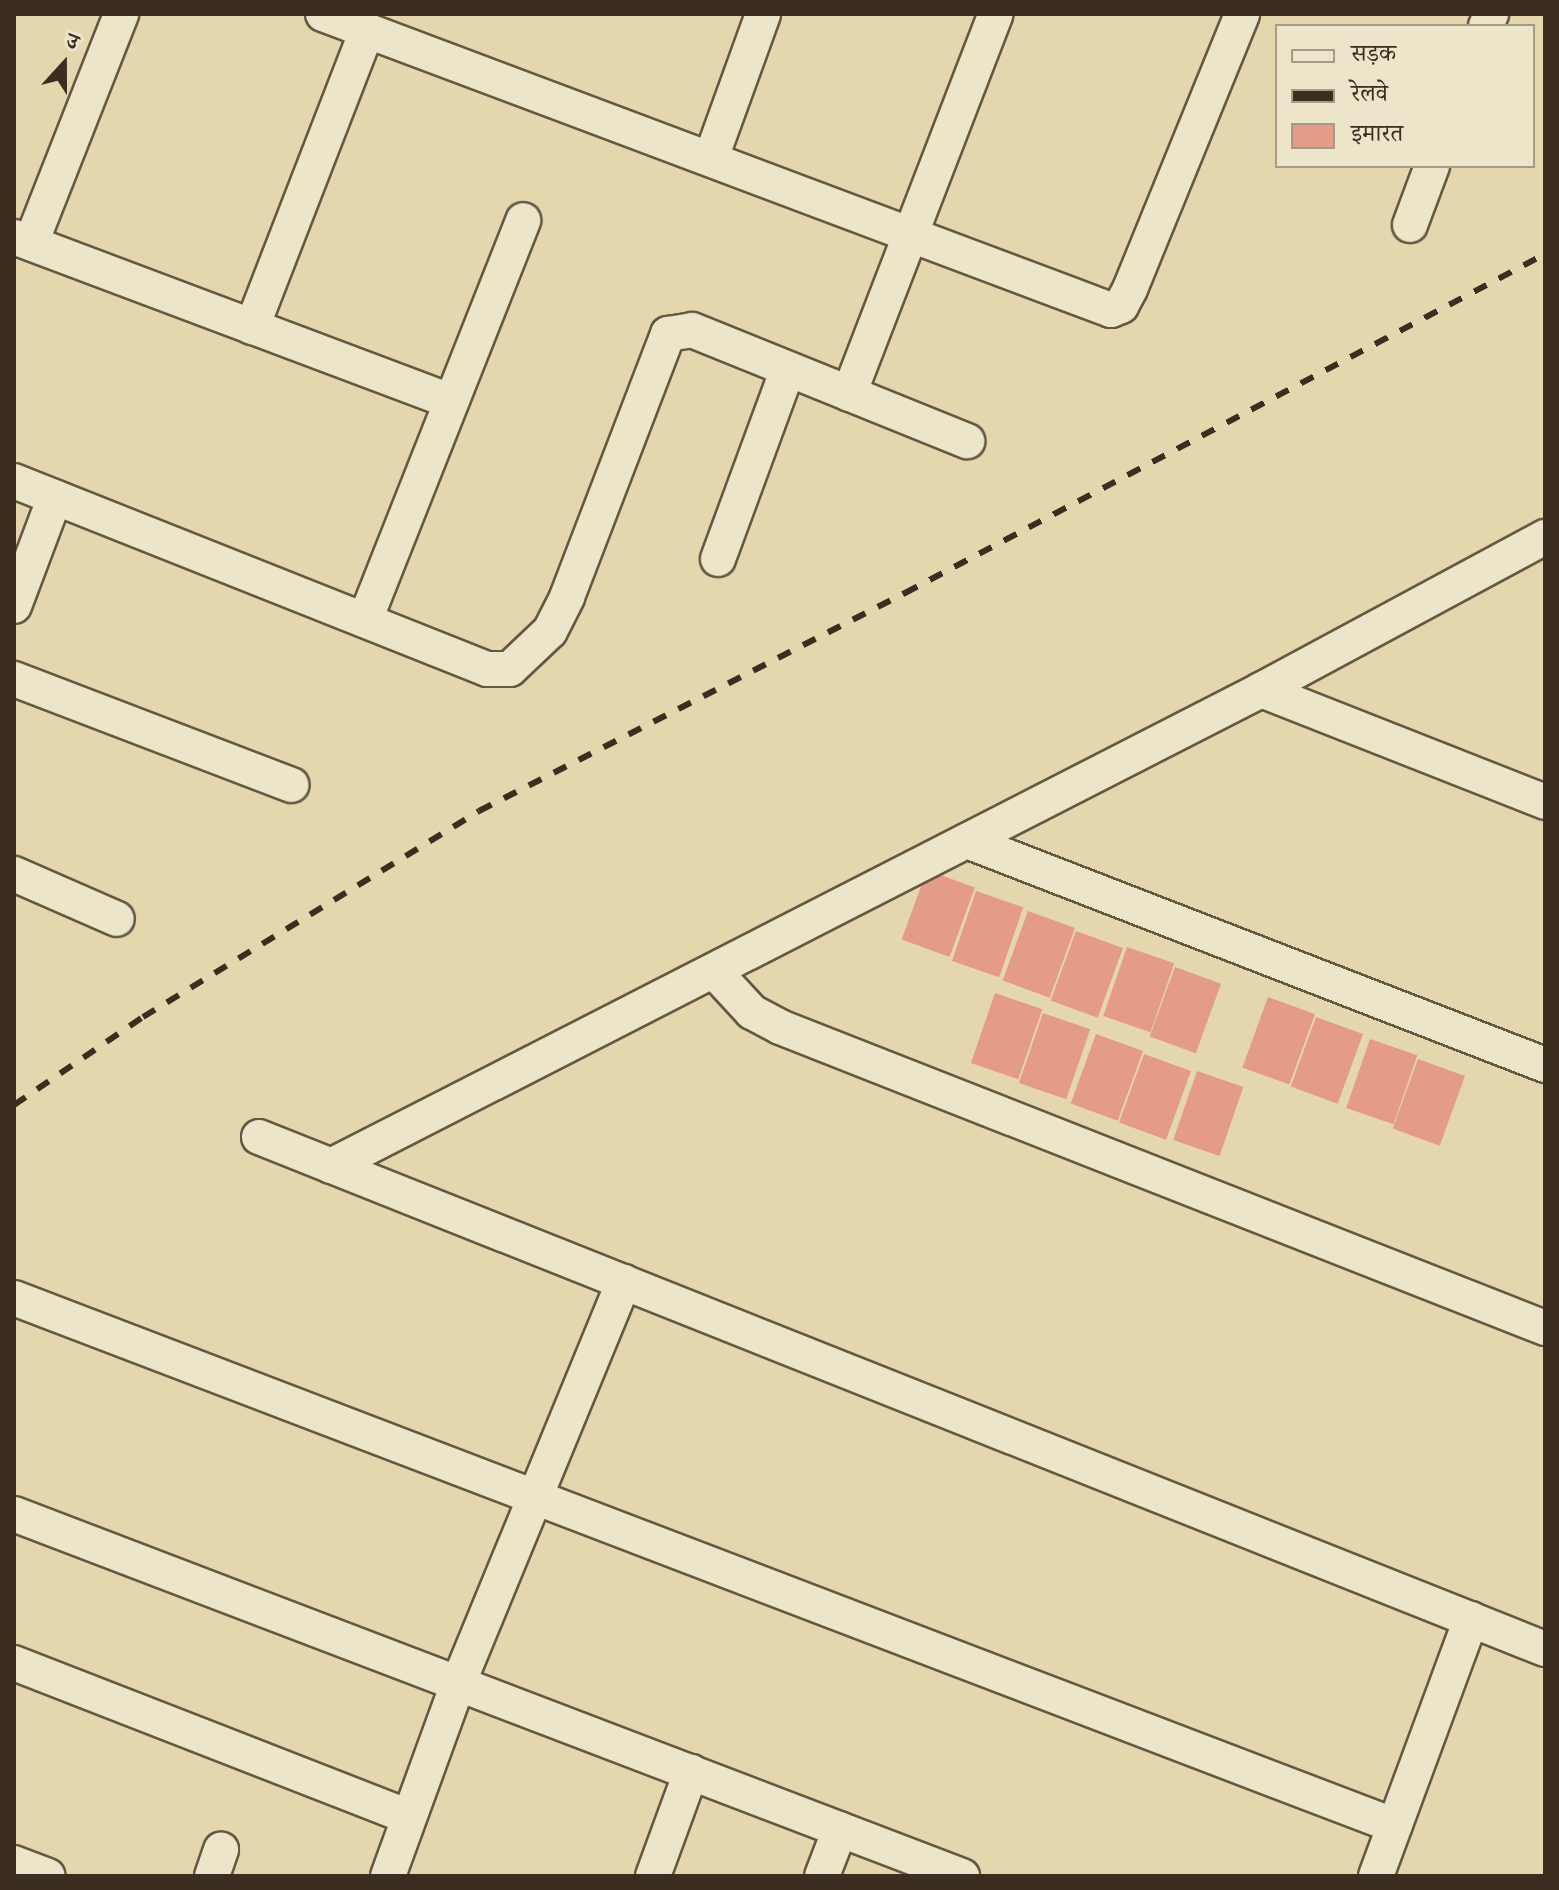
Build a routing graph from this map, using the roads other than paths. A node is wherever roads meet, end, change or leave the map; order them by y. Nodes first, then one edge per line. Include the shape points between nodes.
1 (121, 14) edge
2 (323, 14) edge
3 (763, 14) edge
4 (1242, 14) edge
5 (991, 16) edge
6 (367, 31) junction
7 (711, 158) junction
8 (1431, 168) edge
9 (523, 220) dead end
10 (1410, 225) dead end
11 (912, 233) junction
12 (22, 240) edge
13 (252, 327) junction
14 (788, 369) junction
15 (849, 394) junction
16 (451, 401) junction
17 (967, 441) dead end
18 (14, 481) edge
19 (55, 497) junction
20 (1545, 537) edge
21 (718, 559) dead end
22 (14, 606) edge
23 (365, 620) junction
24 (14, 679) edge
25 (1261, 690) junction
26 (291, 785) dead end
27 (1545, 802) edge
28 (967, 841) junction
29 (14, 874) edge
30 (117, 919) dead end
31 (714, 971) junction
32 (1545, 1065) edge
33 (259, 1137) dead end
34 (331, 1166) junction
35 (624, 1282) junction
36 (14, 1298) edge
37 (1545, 1328) edge
38 (535, 1497) junction
39 (14, 1514) edge
40 (1471, 1619) junction
41 (1545, 1649) edge
42 (14, 1663) edge
43 (458, 1684) junction
44 (691, 1772) junction
45 (409, 1817) junction
46 (1395, 1826) junction
47 (840, 1829) junction
48 (14, 1863) edge
49 (48, 1876) edge
50 (388, 1876) edge
51 (653, 1876) edge
52 (822, 1876) edge
53 (962, 1876) edge
54 (1376, 1876) edge

1 - 12 street
2 - 6 street
3 - 7 street
4 - 11 street via 1121,306 1098,310
5 - 11 street
6 - 7 street
6 - 13 street
7 - 11 street
8 - 10 street
9 - 16 street
11 - 15 street
12 - 13 street
13 - 16 street
14 - 15 street
14 - 21 street
14 - 23 street via 692,330 668,334 567,597 550,631 510,669 487,669
15 - 17 street
16 - 23 street
18 - 19 street
19 - 22 street
19 - 23 street
20 - 25 street
24 - 26 street
25 - 27 street
25 - 28 street
28 - 31 street
28 - 32 street
29 - 30 street
31 - 34 street
31 - 37 street via 752,1012 780,1027
33 - 34 street
34 - 35 street
35 - 38 street
35 - 40 street
36 - 38 street
38 - 43 street
38 - 46 street
39 - 43 street
40 - 41 street
40 - 46 street
42 - 45 street
43 - 44 street
43 - 45 street
44 - 47 street
44 - 51 street
45 - 50 street
46 - 54 street
47 - 52 street
47 - 53 street
48 - 49 street

